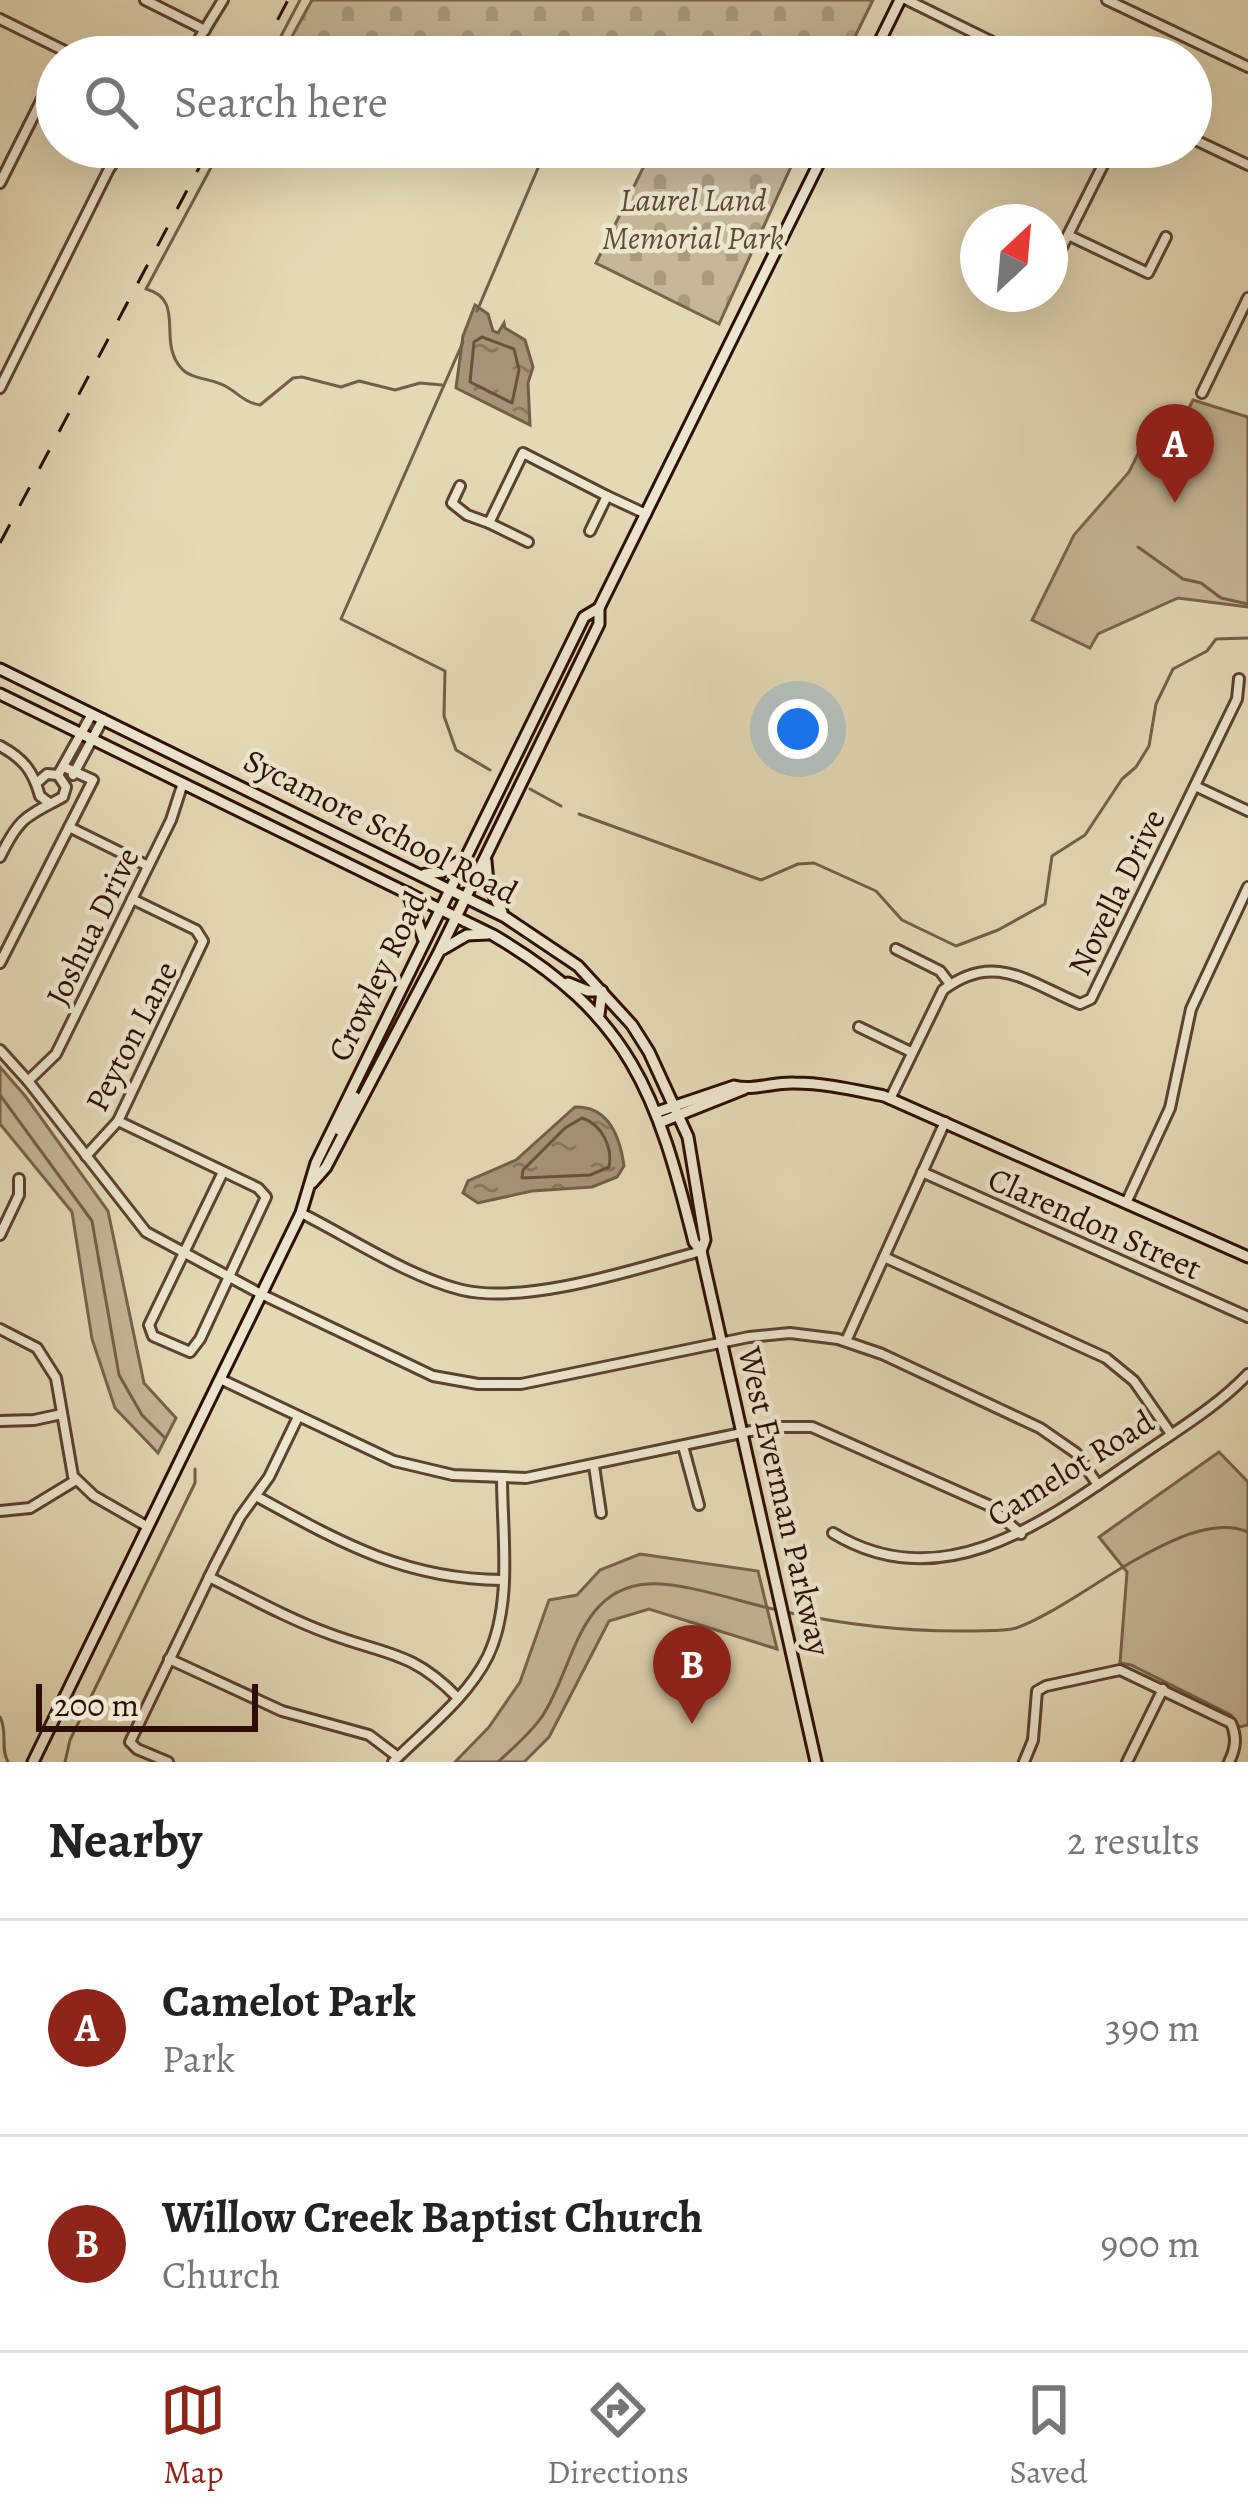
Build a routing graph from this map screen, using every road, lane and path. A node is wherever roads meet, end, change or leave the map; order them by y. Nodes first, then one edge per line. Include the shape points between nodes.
1 (146, 0) edge
2 (223, 0) edge
3 (903, 0) edge
4 (1108, 0) edge
5 (0, 19) edge
6 (205, 29) junction
7 (201, 36) edge
8 (883, 36) edge
9 (979, 36) edge
10 (1183, 36) edge
11 (36, 38) edge
12 (1212, 50) edge
13 (1248, 67) edge
14 (36, 111) edge
15 (1212, 148) edge
16 (1248, 165) edge
17 (110, 168) edge
18 (817, 168) edge
19 (1102, 168) edge
20 (0, 183) edge
21 (1068, 235) joint
22 (1166, 237) dead end
23 (1248, 298) edge
24 (0, 352) edge
25 (15, 359) junction
26 (0, 388) edge
27 (1202, 393) dead end
28 (460, 486) dead end
29 (607, 496) junction
30 (646, 514) junction
31 (489, 523) junction
32 (590, 531) dead end
33 (528, 542) dead end
34 (599, 608) junction
35 (0, 669) edge
36 (1239, 680) dead end
37 (0, 694) edge
38 (98, 716) junction
39 (88, 736) junction
40 (0, 746) edge
41 (61, 771) junction
42 (74, 772) junction
43 (39, 782) junction
44 (184, 783) junction
45 (1195, 786) junction
46 (66, 787) junction
47 (47, 802) junction
48 (294, 811) junction
49 (1248, 811) edge
50 (68, 827) junction
51 (284, 832) junction
52 (487, 856) junction
53 (0, 857) edge
54 (464, 859) junction
55 (148, 866) junction
56 (421, 874) junction
57 (1248, 887) edge
58 (450, 889) junction
59 (408, 892) junction
60 (466, 897) junction
61 (132, 899) junction
62 (440, 908) junction
63 (457, 916) junction
64 (505, 917) junction
65 (493, 934) junction
66 (424, 940) junction
67 (896, 949) dead end
68 (439, 952) junction
69 (0, 963) edge
70 (560, 979) junction
71 (950, 984) junction
72 (602, 991) junction
73 (600, 1021) junction
74 (859, 1027) dead end
75 (0, 1050) edge
76 (911, 1052) junction
77 (361, 1071) junction
78 (28, 1081) junction
79 (890, 1099) junction
80 (678, 1110) junction
81 (659, 1117) junction
82 (118, 1121) junction
83 (945, 1122) junction
84 (337, 1148) junction
85 (86, 1156) junction
86 (223, 1172) junction
87 (922, 1172) junction
88 (19, 1179) dead end
89 (312, 1183) junction
90 (1126, 1203) junction
91 (301, 1213) junction
92 (0, 1235) edge
93 (701, 1251) junction
94 (184, 1253) junction
95 (884, 1257) junction
96 (1248, 1257) edge
97 (230, 1276) junction
98 (261, 1294) junction
99 (1248, 1317) edge
100 (0, 1329) edge
101 (846, 1341) junction
102 (721, 1342) junction
103 (1248, 1374) edge
104 (220, 1379) junction
105 (62, 1414) junction
106 (298, 1417) junction
107 (0, 1421) edge
108 (742, 1433) junction
109 (1171, 1434) junction
110 (683, 1446) junction
111 (594, 1466) junction
112 (502, 1478) junction
113 (76, 1480) junction
114 (1098, 1485) junction
115 (256, 1496) junction
116 (699, 1505) dead end
117 (0, 1511) edge
118 (601, 1514) dead end
119 (148, 1527) junction
120 (833, 1533) dead end
121 (1021, 1534) junction
122 (209, 1577) junction
123 (502, 1580) junction
124 (170, 1659) junction
125 (1163, 1689) junction
126 (457, 1697) junction
127 (396, 1760) edge
128 (33, 1762) edge
129 (168, 1762) edge
130 (816, 1762) edge
131 (1024, 1762) edge
132 (1127, 1762) edge
133 (1229, 1762) edge

1 - 6 street
2 - 6 street
3 - 8 main road
3 - 9 street
4 - 10 street
5 - 11 street
6 - 7 street
12 - 13 street
14 - 20 street
15 - 16 street
17 - 25 street
18 - 30 main road, Crowley Road
19 - 21 street
21 - 22 street via 1148,273
23 - 27 street
24 - 25 street
25 - 26 street
28 - 31 street via 452,503
29 - 30 street
29 - 31 street via 523,453
29 - 32 street
30 - 34 main road, Crowley Road
31 - 33 street
34 - 52 main road, Crowley Road via 599,624
34 - 54 main road, Crowley Road via 584,616
35 - 38 main road, Sycamore School Road
36 - 45 street, Novella Drive
37 - 39 main road, Sycamore School Road
38 - 39 street
38 - 48 main road, Sycamore School Road
39 - 41 street
39 - 42 street
39 - 44 main road, Sycamore School Road
40 - 43 street via 22,758
41 - 42 street
41 - 43 street
41 - 46 street
42 - 46 street
42 - 50 street via 93,780
43 - 47 street
44 - 51 main road, Sycamore School Road
44 - 55 street, Joshua Drive
45 - 49 street
45 - 71 street, Novella Drive via 1091,999 1080,1004 984,968
46 - 47 street
47 - 53 street via 22,819
48 - 51 main road
48 - 56 main road, Sycamore School Road
50 - 55 street
50 - 69 street
51 - 59 main road, Sycamore School Road
52 - 60 main road, Crowley Road
52 - 64 main road via 488,883
54 - 56 main road
54 - 58 main road, Crowley Road
55 - 61 street, Joshua Drive
56 - 58 main road, Sycamore School Road
57 - 90 street via 1191,1009 1170,1108
58 - 60 main road, Sycamore School Road
58 - 62 main road, Crowley Road
59 - 62 main road, Sycamore School Road
59 - 66 main road
60 - 63 main road, Crowley Road
60 - 64 main road, Sycamore School Road
61 - 78 street, Joshua Drive via 56,1054
61 - 82 street, Peyton Lane via 203,941
62 - 63 main road, Sycamore School Road
62 - 66 main road, Crowley Road
63 - 65 main road, Sycamore School Road
63 - 68 main road, Crowley Road
64 - 72 main road, Sycamore School Road
65 - 68 main road via 467,935
65 - 70 main road, Sycamore School Road
66 - 77 main road, Crowley Road
67 - 71 street
68 - 84 main road, Crowley Road
70 - 72 main road
70 - 73 main road, Sycamore School Road
71 - 76 street
72 - 73 main road
72 - 80 main road, Sycamore School Road via 640,1039
73 - 81 main road, Sycamore School Road
74 - 76 street
75 - 78 street
76 - 79 street
77 - 84 main road
77 - 89 main road, Crowley Road
78 - 85 street
79 - 80 main road via 797,1082 744,1088
79 - 83 main road
80 - 81 main road
80 - 93 main road, West Everman Parkway via 694,1162
81 - 93 main road, West Everman Parkway
82 - 85 street, Peyton Lane
82 - 86 street
83 - 87 street
83 - 90 main road
84 - 89 main road, Crowley Road
85 - 94 street via 134,1221
86 - 94 street
86 - 97 street via 266,1197
87 - 95 street
87 - 99 street, Clarendon Street
88 - 92 street
89 - 91 main road, Crowley Road
90 - 96 main road
91 - 93 street via 433,1279 486,1294 542,1289
91 - 98 main road, Crowley Road
93 - 102 main road, West Everman Parkway
94 - 97 street
94 - 97 street via 149,1325 176,1348 193,1349
95 - 101 street
95 - 109 street via 1106,1358
97 - 98 street
98 - 102 street via 394,1360 478,1384 567,1377
98 - 104 main road, Crowley Road
100 - 105 street via 46,1359
101 - 102 street via 770,1334
101 - 114 street via 1040,1428 1076,1454
102 - 108 main road, West Everman Parkway
103 - 109 street, Camelot Road
104 - 106 street
104 - 119 main road, Crowley Road
105 - 107 street
105 - 113 street
106 - 112 street via 394,1461
106 - 115 street
108 - 110 street
108 - 121 street via 799,1426 828,1432 988,1504
108 - 130 main road, West Everman Parkway
109 - 114 street, Camelot Road
110 - 111 street
110 - 116 street
111 - 112 street
111 - 118 street
112 - 123 street
113 - 117 street via 30,1508
113 - 119 street
114 - 121 street, Camelot Road
115 - 122 street
115 - 123 street via 410,1570
119 - 128 main road, Crowley Road
120 - 121 street, Camelot Road via 872,1553 907,1557 969,1552
122 - 124 street
122 - 126 street via 334,1636 404,1656
123 - 126 street via 496,1636
124 - 127 street via 248,1698 369,1735
124 - 129 street via 130,1742
125 - 131 street via 1120,1670 1046,1685 1034,1699
125 - 132 street
125 - 133 street via 1231,1723
126 - 127 street

